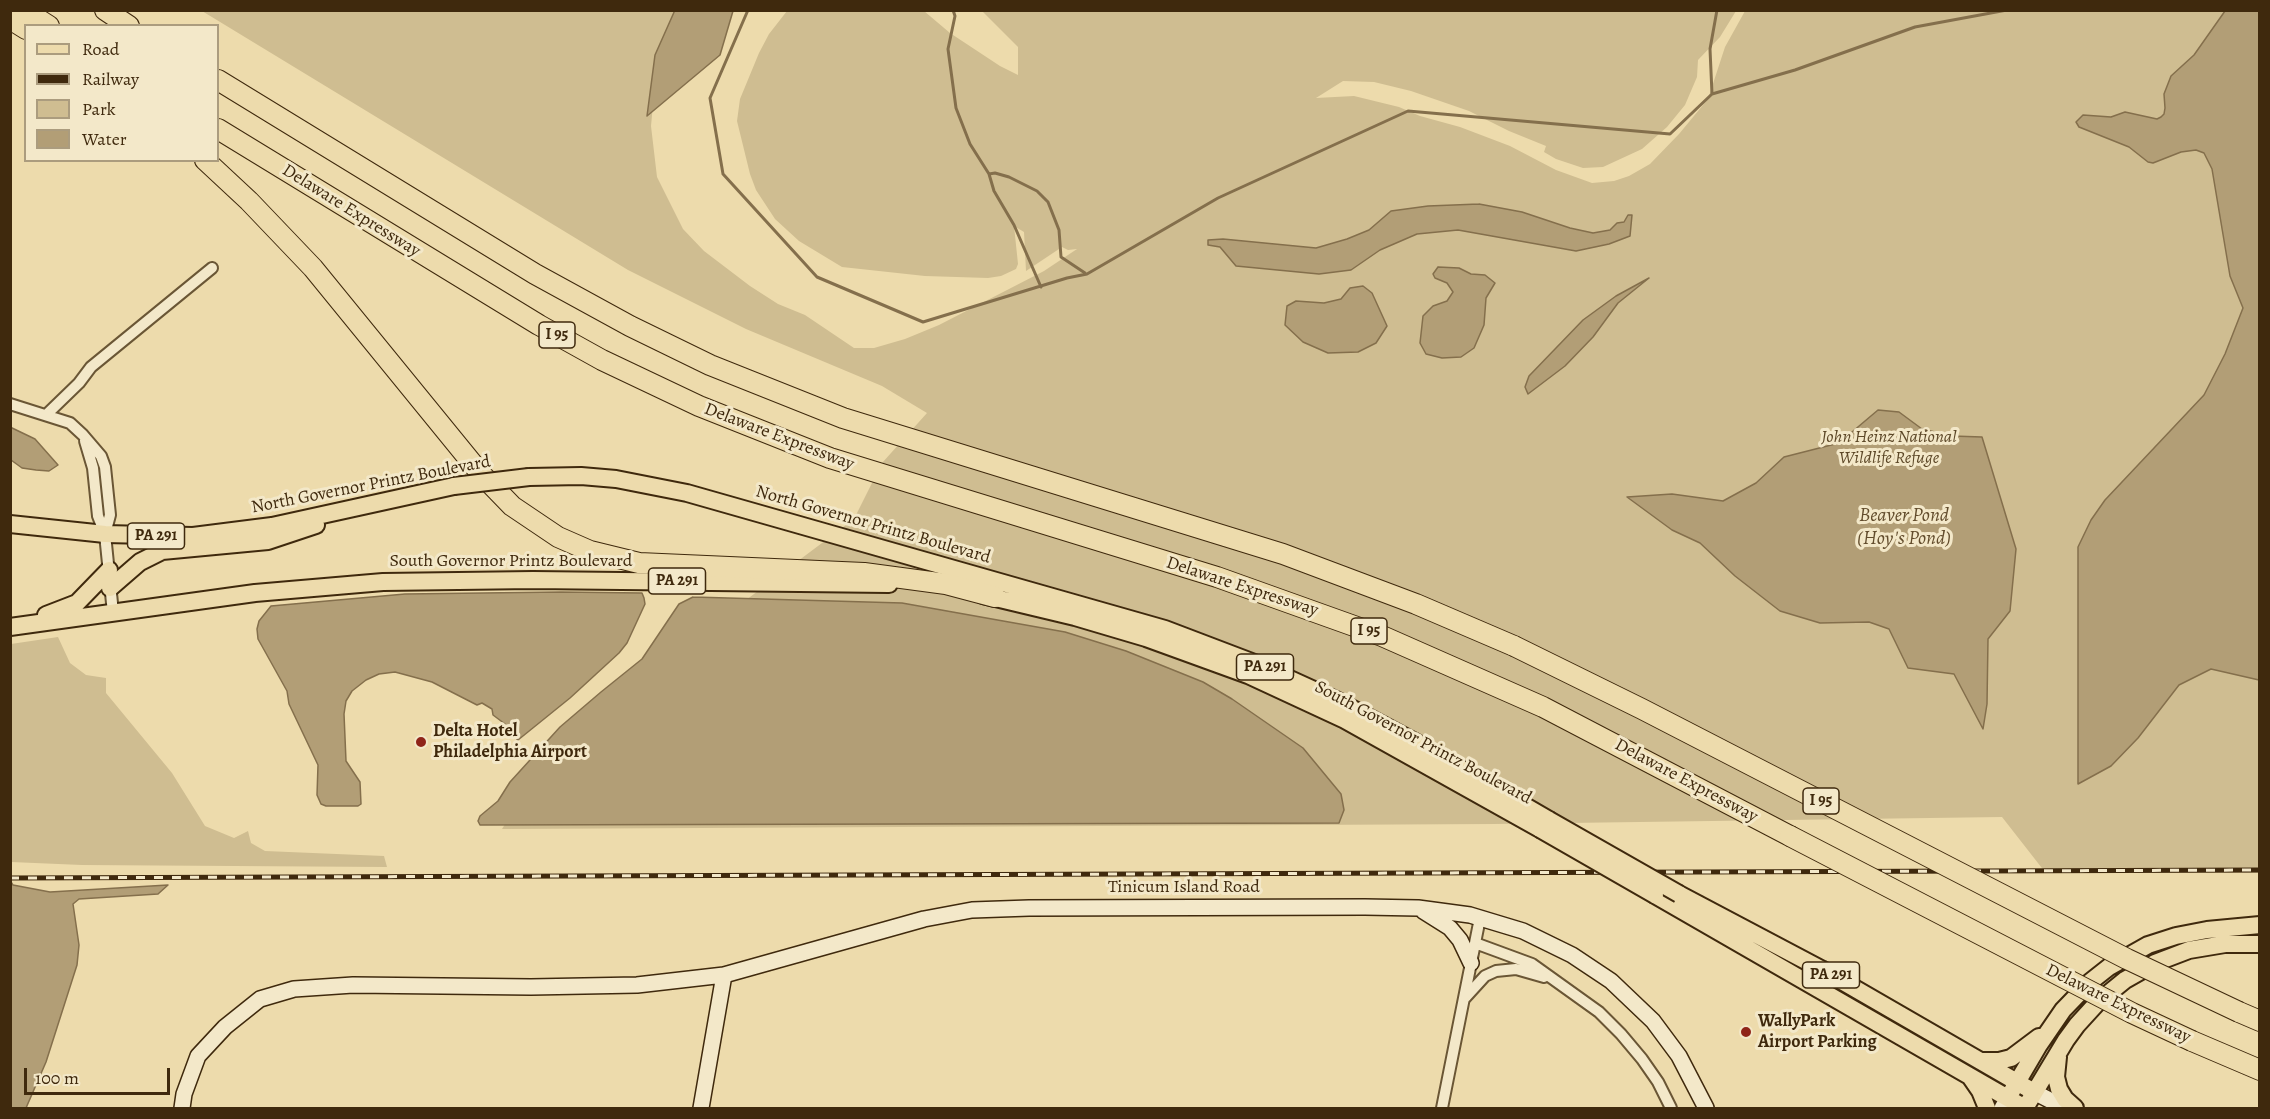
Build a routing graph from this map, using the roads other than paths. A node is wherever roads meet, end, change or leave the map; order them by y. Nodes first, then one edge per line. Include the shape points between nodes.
1 (24, 10) edge
2 (105, 10) edge
3 (10, 19) edge
4 (46, 24) edge
5 (126, 24) edge
6 (24, 28) edge
7 (219, 81) edge
8 (219, 130) edge
9 (207, 162) edge
10 (212, 268) dead end
11 (10, 404) edge
12 (46, 415) junction
13 (355, 508) junction
14 (10, 524) edge
15 (105, 534) junction
16 (109, 570) junction
17 (1014, 585) joint
18 (110, 588) junction
19 (995, 597) junction
20 (113, 614) junction
21 (10, 626) edge
22 (1418, 908) junction
23 (1480, 918) junction
24 (2259, 925) edge
25 (1475, 943) junction
26 (2259, 944) edge
27 (1471, 963) junction
28 (724, 975) junction
29 (1556, 981) junction
30 (1464, 999) junction
31 (2248, 1007) edge
32 (2259, 1021) edge
33 (2049, 1029) junction
34 (2066, 1040) junction
35 (1980, 1060) junction
36 (2259, 1070) edge
37 (1969, 1075) junction
38 (2017, 1082) junction
39 (2034, 1092) junction
40 (2005, 1103) edge
41 (182, 1108) edge
42 (701, 1108) edge
43 (1442, 1108) edge
44 (1671, 1108) edge
45 (1706, 1108) edge
46 (1987, 1108) edge
47 (2025, 1108) edge
48 (2065, 1108) edge
49 (2075, 1108) edge

1 - 4 highway
2 - 5 highway
3 - 6 highway
7 - 31 highway, I 95, bridge via 535,274 693,358 843,418 1249,543 1471,627 1611,693 2127,959
8 - 36 highway, Delaware Expressway / I 95, bridge via 509,308 602,360 699,406 830,458 1250,588 1446,662 1584,727 2080,986
9 - 19 highway via 313,268 498,492 558,537 590,551 645,564 864,573 946,584
10 - 12 street via 92,367
11 - 12 street
12 - 15 street via 70,423 101,456 110,515
13 - 15 main road, North Governor Printz Boulevard / PA 291 via 223,532 175,536
13 - 17 main road, North Governor Printz Boulevard / PA 291, bridge via 454,486 529,477 616,479 670,489
13 - 18 main road via 276,539 162,551 140,562
14 - 15 main road, North Governor Printz Boulevard / PA 291
15 - 16 street
16 - 18 street
16 - 21 main road via 77,603
17 - 35 main road, South Governor Printz Boulevard / PA 291, bridge via 1165,629 1257,664 1368,716
18 - 20 street
19 - 20 main road, South Governor Printz Boulevard / PA 291 via 848,582 436,581 290,589
19 - 37 main road, South Governor Printz Boulevard / PA 291, bridge via 1113,628 1222,665 1345,720
20 - 21 main road, South Governor Printz Boulevard / PA 291
22 - 23 street, Tinicum Island Road
22 - 27 street via 1450,928
22 - 28 street, Tinicum Island Road via 972,910 924,919
23 - 25 street
23 - 45 street, Tinicum Island Road via 1549,943 1623,990 1671,1044
24 - 33 main road via 2175,936 2135,951 2090,982
25 - 27 street
25 - 29 street via 1532,964
26 - 34 main road, PA 291 via 2207,946 2155,963 2111,990
27 - 30 street
28 - 41 street, Tinicum Island Road via 638,985 353,985 294,989 260,999 218,1034 198,1056
28 - 42 street
29 - 30 street via 1524,970 1503,969 1485,976
29 - 44 street via 1621,1034 1650,1069
30 - 43 street
31 - 32 highway, I 95
33 - 35 main road via 2011,1058
33 - 38 main road
34 - 39 main road, PA 291
34 - 49 main road via 2056,1063 2056,1077 2061,1094
35 - 38 main road, South Governor Printz Boulevard
37 - 40 main road, South Governor Printz Boulevard / PA 291
37 - 46 main road
38 - 39 main road, South Governor Printz Boulevard
38 - 40 main road
39 - 47 main road, PA 291
39 - 48 street
40 - 47 main road, PA 291

